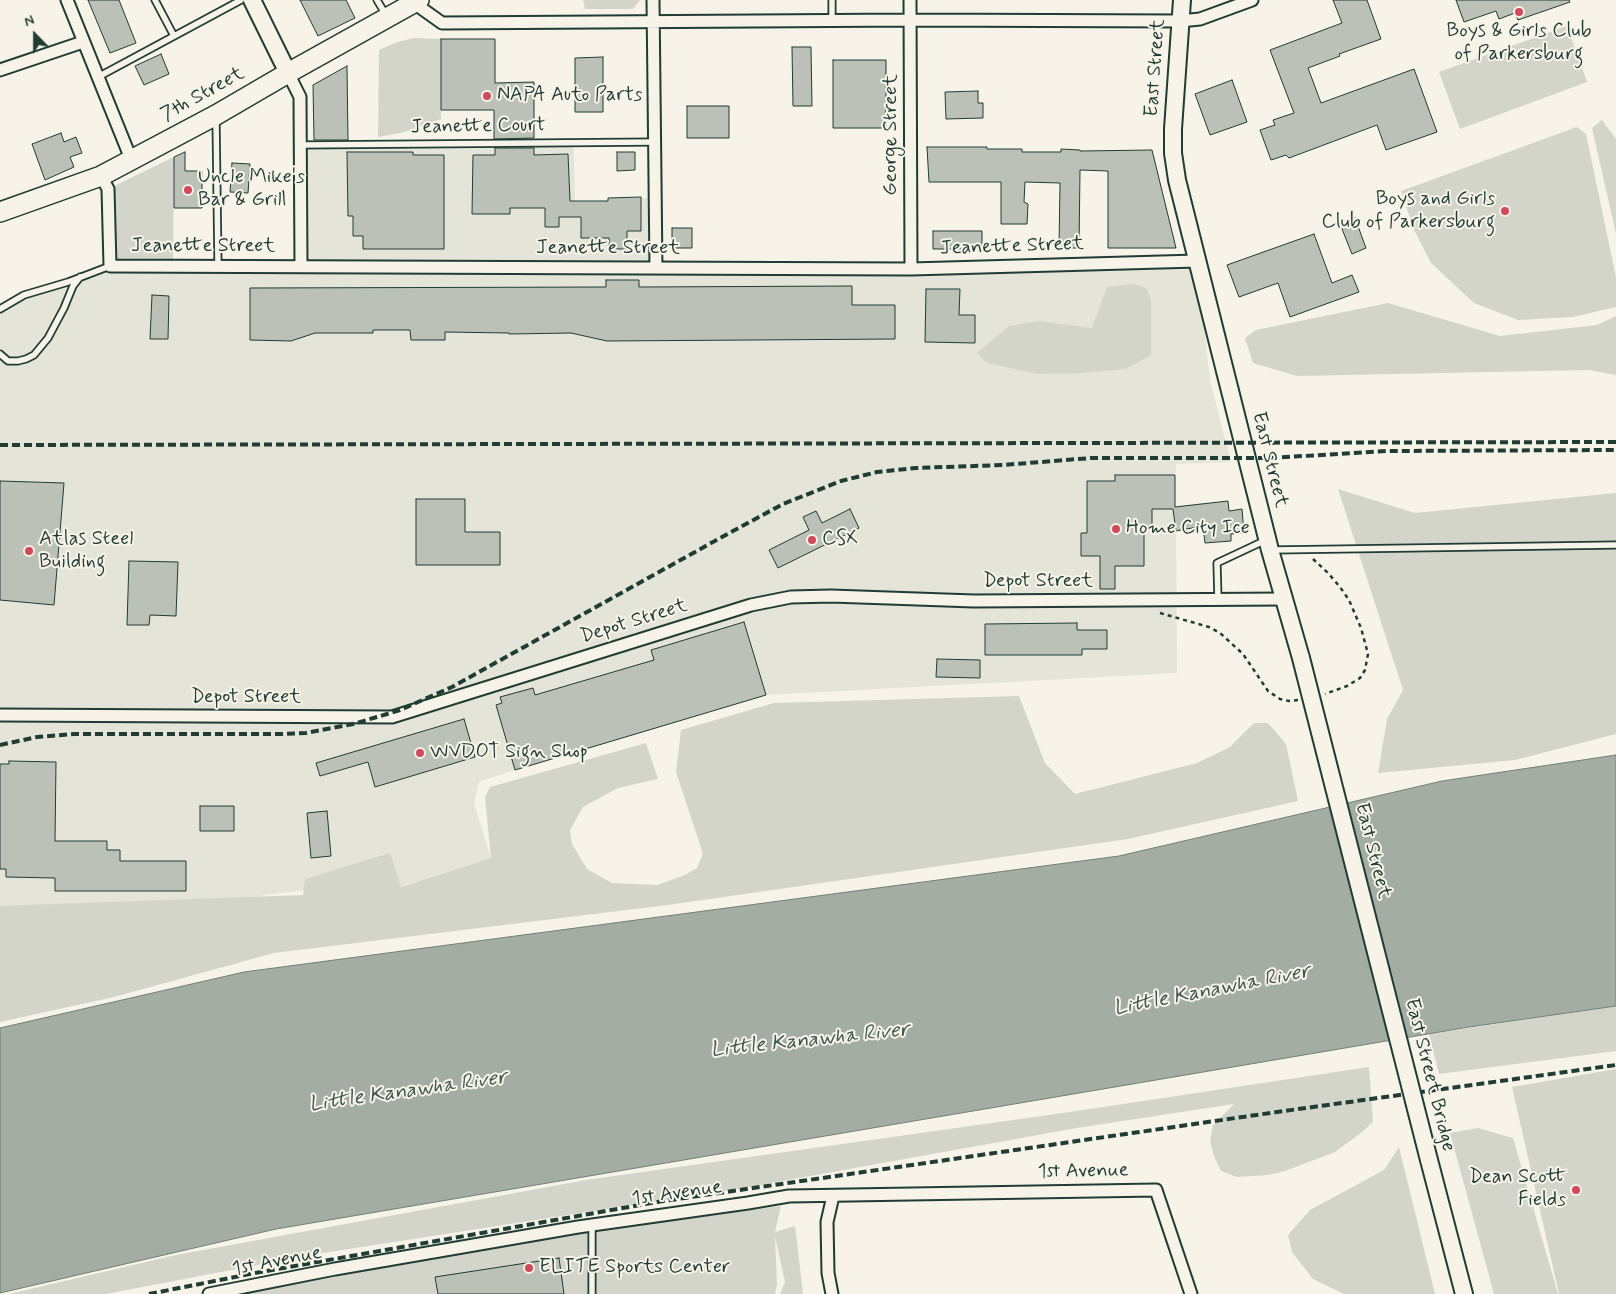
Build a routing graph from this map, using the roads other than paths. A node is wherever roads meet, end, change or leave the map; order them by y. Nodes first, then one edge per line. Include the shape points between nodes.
1 (66, 0) edge
2 (154, 0) edge
3 (241, 0) edge
4 (252, 0) edge
5 (377, 0) edge
6 (653, 0) edge
7 (832, 0) edge
8 (910, 0) edge
9 (1182, 0) edge
10 (1252, 0) edge
11 (417, 1) edge
12 (388, 18) junction
13 (832, 20) junction
14 (910, 20) junction
15 (654, 21) junction
16 (1180, 21) junction
17 (174, 36) junction
18 (83, 42) junction
19 (0, 70) edge
20 (288, 73) junction
21 (98, 77) junction
22 (216, 115) junction
23 (655, 142) junction
24 (300, 145) junction
25 (131, 159) junction
26 (101, 176) junction
27 (0, 212) edge
28 (1196, 261) junction
29 (110, 266) junction
30 (218, 266) junction
31 (301, 266) junction
32 (656, 268) junction
33 (911, 269) junction
34 (80, 277) junction
35 (0, 309) edge
36 (0, 354) edge
37 (1269, 544) junction
38 (1616, 546) edge
39 (1284, 599) junction
40 (1218, 600) junction
41 (0, 715) edge
42 (1369, 924) joint
43 (832, 1196) junction
44 (592, 1224) junction
45 (209, 1294) edge
46 (592, 1294) edge
47 (832, 1294) edge
48 (1191, 1294) edge
49 (1464, 1294) edge

1 - 18 street
2 - 17 lane
3 - 17 lane
4 - 20 main road
5 - 12 lane
6 - 15 street
7 - 13 lane
8 - 14 street, George Street
9 - 16 main road, East Street
10 - 16 street via 1200,19
11 - 12 main road, 7th Street
11 - 15 street via 442,23
12 - 20 main road, 7th Street
13 - 14 street
13 - 15 street
14 - 16 street
14 - 33 street, George Street
15 - 23 street
16 - 28 main road, East Street via 1173,154
17 - 21 lane
18 - 19 street
18 - 21 street
20 - 22 main road, 7th Street
20 - 24 street via 300,97
21 - 25 street
22 - 25 main road, 7th Street
22 - 30 lane
23 - 24 lane, Jeanette Court
23 - 32 street
24 - 31 street
25 - 26 main road, 7th Street
26 - 27 main road, 7th Street
26 - 29 street, Jeanette Street via 108,189
28 - 33 street, Jeanette Street
28 - 37 main road, East Street
29 - 30 street, Jeanette Street
29 - 34 lane
30 - 31 street, Jeanette Street
31 - 32 street, Jeanette Street
32 - 33 street, Jeanette Street
34 - 35 lane via 24,295
34 - 36 lane via 48,338 34,355 8,361
37 - 38 lane via 1289,549
37 - 39 main road, East Street
37 - 40 lane via 1217,564
39 - 40 street, Depot Street
39 - 42 main road, East Street, bridge
40 - 41 street, Depot Street via 974,601 791,597 752,605 392,717
42 - 49 main road, East Street Bridge, bridge
43 - 44 street, 1st Avenue via 789,1196
43 - 47 street via 827,1222
43 - 48 street, 1st Avenue via 1156,1190
44 - 45 street, 1st Avenue
44 - 46 lane

